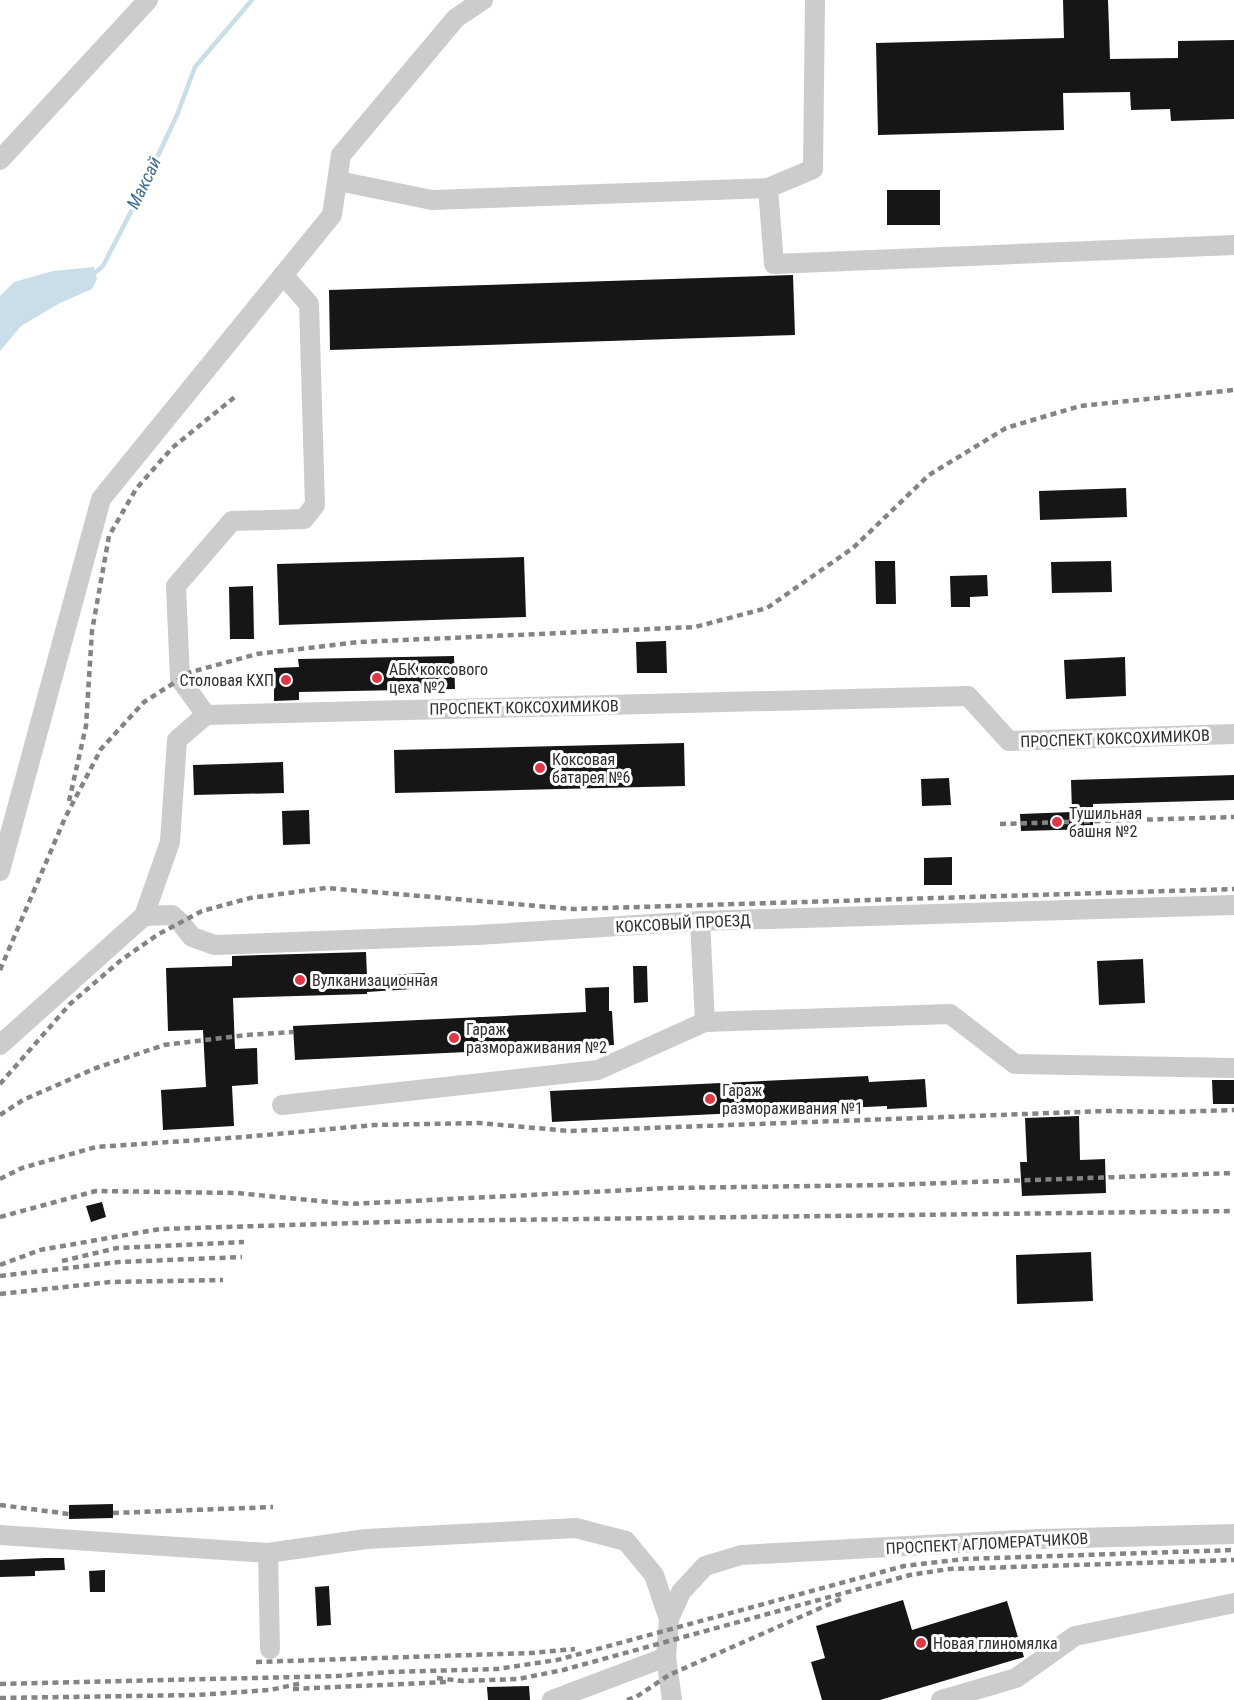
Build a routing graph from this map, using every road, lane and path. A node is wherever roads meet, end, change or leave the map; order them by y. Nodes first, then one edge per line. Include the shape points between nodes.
1 (148, 0) edge
2 (483, 0) edge
3 (814, 0) edge
4 (0, 160) edge
5 (338, 181) junction
6 (768, 188) junction
7 (1234, 245) edge
8 (283, 275) junction
9 (206, 715) junction
10 (1234, 734) edge
11 (0, 871) edge
12 (1234, 905) edge
13 (144, 916) junction
14 (700, 921) junction
15 (705, 1022) junction
16 (0, 1045) edge
17 (1234, 1068) edge
18 (282, 1105) dead end
19 (0, 1534) edge
20 (1234, 1534) edge
21 (268, 1552) junction
22 (1234, 1603) edge
23 (669, 1619) junction
24 (270, 1649) dead end
25 (666, 1657) junction
26 (552, 1700) edge
27 (672, 1700) edge
28 (941, 1700) edge

1 - 4 street
2 - 5 street via 456,18 341,155
3 - 6 street via 813,169
5 - 6 street via 432,200
5 - 8 street via 332,215
6 - 7 street via 774,264
8 - 9 street via 309,304 315,505 304,519 232,521 177,586 180,679
8 - 11 street via 101,499
9 - 10 street, ПРОСПЕКТ КОКСОХИМИКОВ via 968,696 1009,741
9 - 13 street via 177,740 170,842
12 - 14 street, КОКСОВЫЙ ПРОЕЗД
13 - 14 street, КОКСОВЫЙ ПРОЕЗД via 172,915 192,937 215,945
13 - 16 street
14 - 15 street
15 - 17 street via 950,1014 1015,1064
15 - 18 street via 598,1070
19 - 21 street
20 - 23 street, ПРОСПЕКТ АГЛОМЕРАТЧИКОВ via 1038,1539 741,1555 705,1566 681,1592
21 - 23 street via 366,1539 576,1528 626,1541 654,1575
21 - 24 street
22 - 28 street via 1076,1636 1016,1678
23 - 25 street
25 - 26 street
25 - 27 street

